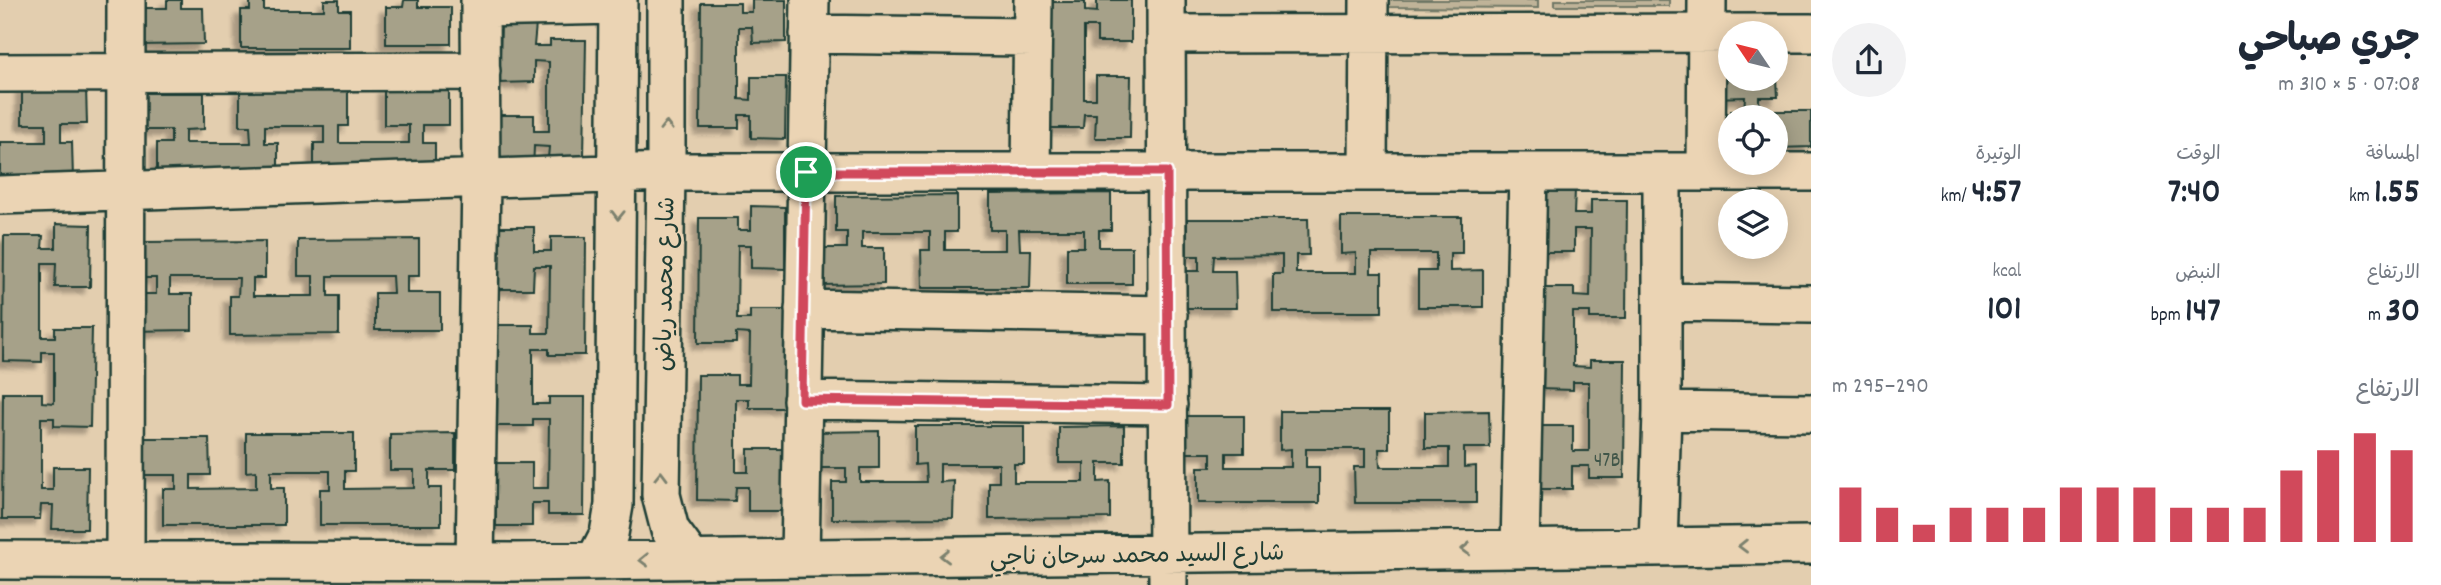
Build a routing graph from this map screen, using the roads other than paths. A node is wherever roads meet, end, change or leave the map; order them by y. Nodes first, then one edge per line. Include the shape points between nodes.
1 (126, 0) edge
2 (666, 0) edge
3 (1033, 0) edge
4 (618, 2) edge
5 (480, 4) edge
6 (1707, 16) edge
7 (810, 17) edge
8 (1166, 17) edge
9 (1369, 17) edge
10 (1811, 33) edge
11 (1032, 37) junction
12 (481, 71) junction
13 (0, 73) edge
14 (126, 73) junction
15 (666, 172) junction
16 (806, 172) junction
17 (1031, 172) junction
18 (1167, 172) junction
19 (1368, 172) junction
20 (1528, 172) junction
21 (1662, 172) junction
22 (1706, 172) junction
23 (1811, 172) edge
24 (618, 174) junction
25 (481, 179) junction
26 (126, 191) junction
27 (0, 195) edge
28 (1662, 302) junction
29 (1811, 304) edge
30 (804, 309) junction
31 (1168, 315) junction
32 (802, 400) junction
33 (1168, 405) junction
34 (1662, 411) junction
35 (1811, 413) edge
36 (1811, 545) edge
37 (1658, 547) junction
38 (1520, 549) junction
39 (800, 558) junction
40 (0, 560) edge
41 (125, 560) junction
42 (692, 560) junction
43 (595, 561) junction
44 (475, 562) junction
45 (1168, 569) edge

1 - 14 street
15 -> 2 street, شارع محمد رياض
3 - 11 street
4 - 5 street
4 - 24 street, شارع محمد رياض
5 - 12 street
6 - 9 street
6 - 10 street
6 - 22 street
7 - 11 street
7 - 16 street
8 - 9 street
8 - 18 street
9 - 19 street
11 - 17 street
12 - 14 street
12 - 25 street
13 - 14 street
14 - 26 street
15 - 16 street
15 - 24 street
42 -> 15 street, شارع محمد رياض via 670,530 660,495
16 - 17 street
16 - 30 street
17 - 18 street
18 - 19 street
18 - 31 street
19 - 20 street
20 - 21 street
20 - 38 street
21 - 22 street
21 - 28 street
22 - 23 street
24 - 25 street
24 -> 43 street, شارع محمد رياض via 614,505 608,534
25 - 26 street
25 - 44 street
26 - 27 street
26 - 41 street
28 - 29 street
28 - 34 street
30 - 31 street
30 - 32 street
31 - 33 street
32 - 33 street
32 - 39 street
33 - 45 street
34 - 35 street
34 - 37 street
36 -> 37 street, شارع السيد محمد سرحان ناجي
37 - 38 street, شارع السيد محمد سرحان ناجي
38 -> 45 street, شارع السيد محمد سرحان ناجي
39 - 42 street, شارع السيد محمد سرحان ناجي
45 -> 39 street, شارع السيد محمد سرحان ناجي
40 - 41 street, شارع السيد محمد سرحان ناجي
41 - 44 street, شارع السيد محمد سرحان ناجي
42 -> 43 street, شارع السيد محمد سرحان ناجي
43 - 44 street, شارع السيد محمد سرحان ناجي

